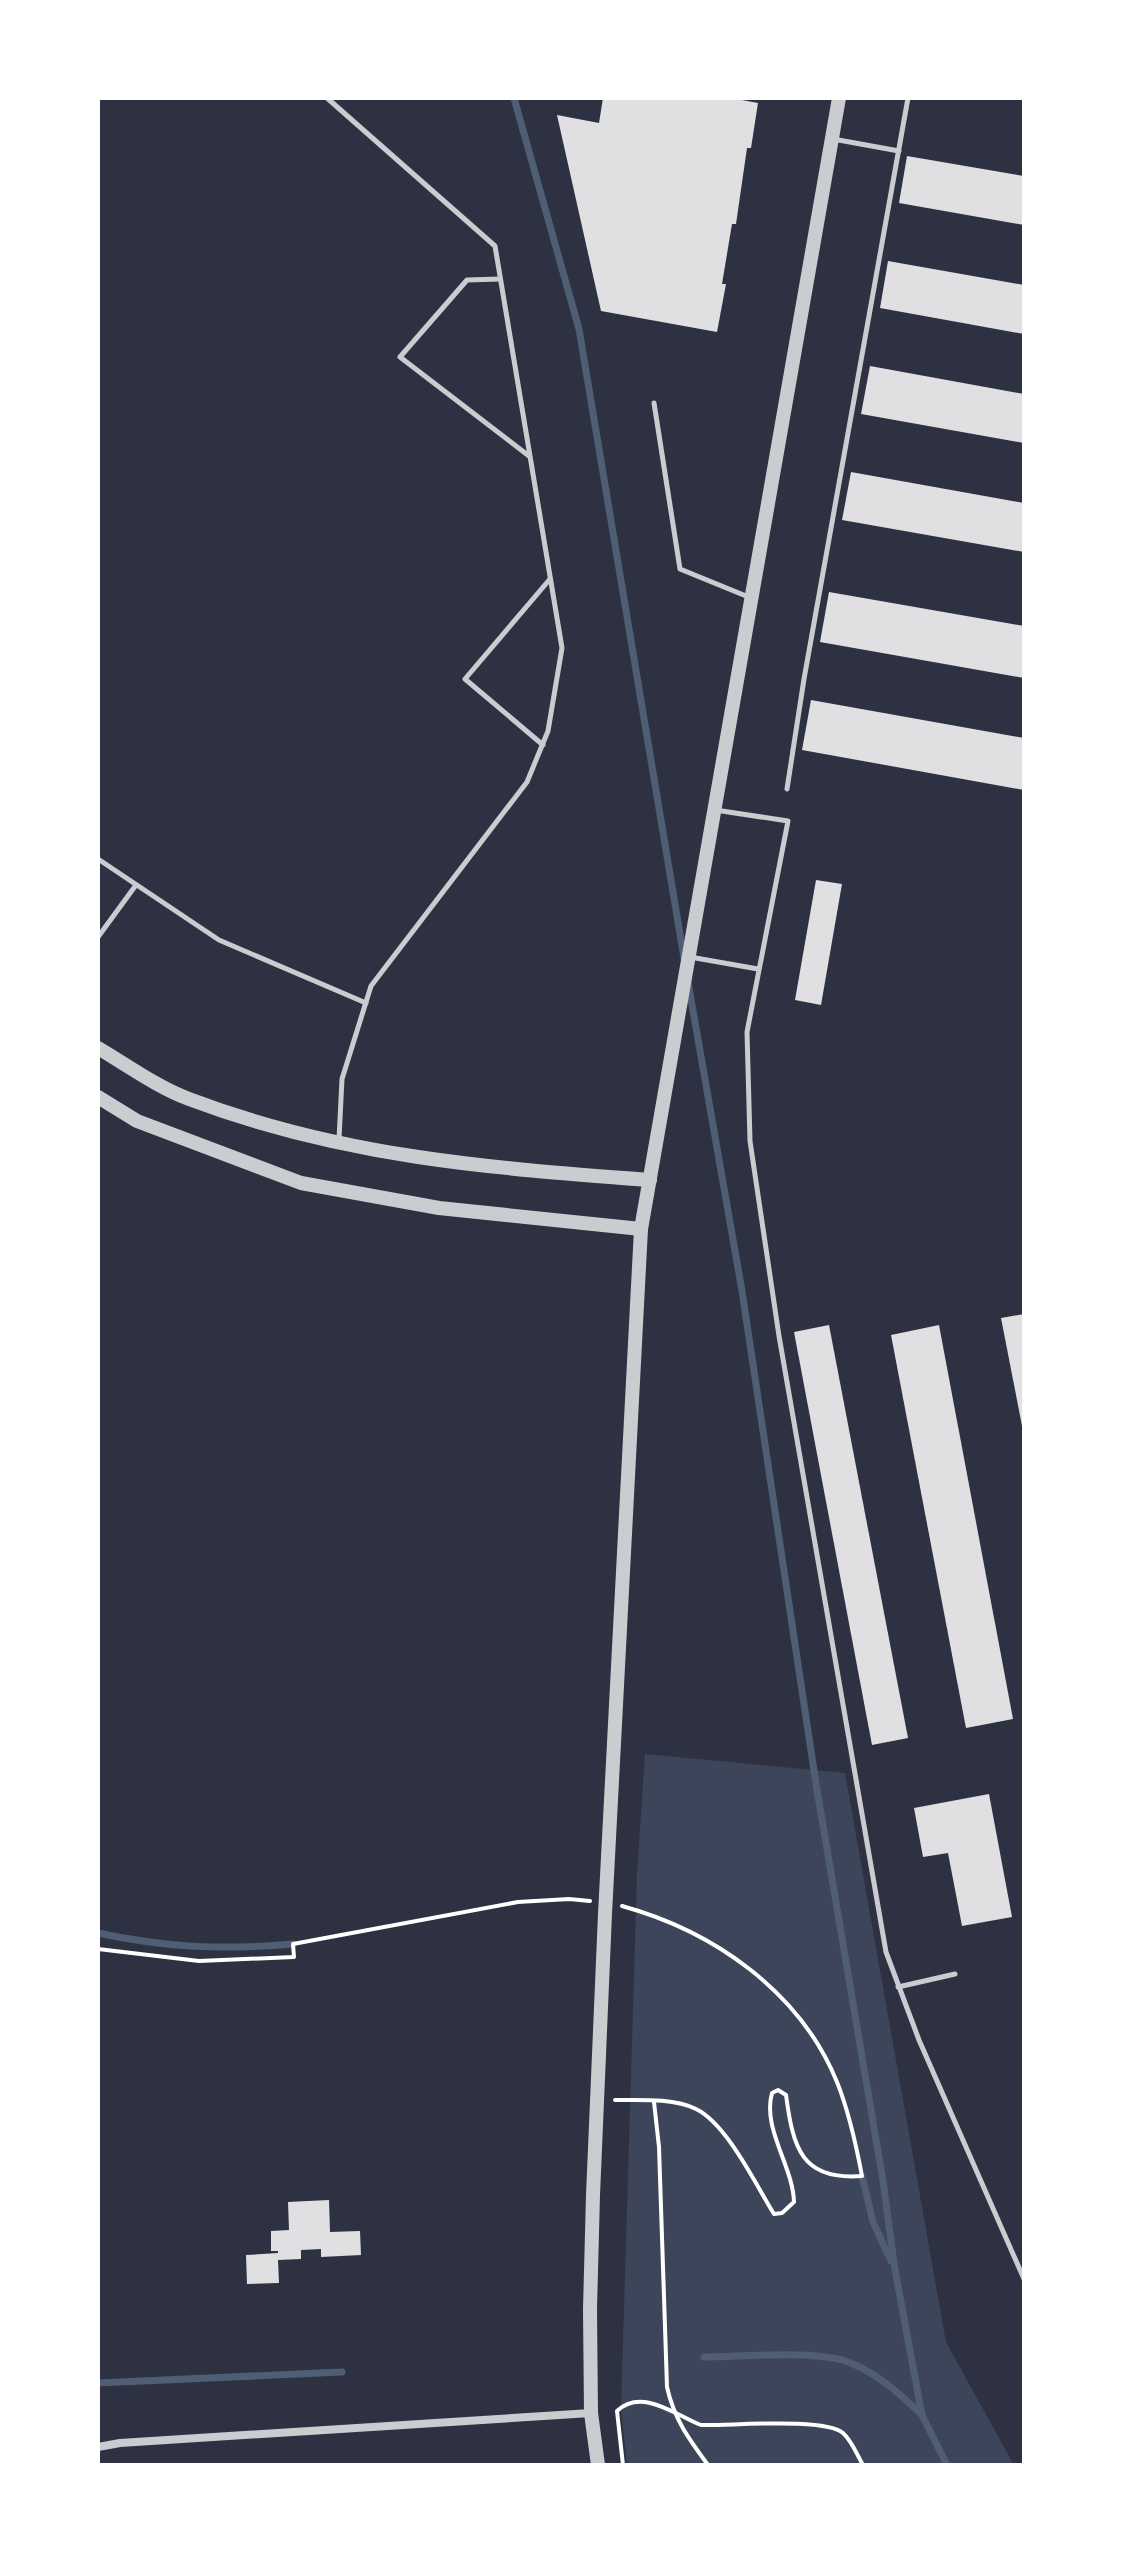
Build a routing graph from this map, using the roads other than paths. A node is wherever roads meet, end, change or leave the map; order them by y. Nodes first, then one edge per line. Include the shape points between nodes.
1 (327, 98) edge
2 (839, 98) edge
3 (908, 98) edge
4 (832, 139) junction
5 (899, 151) junction
6 (500, 279) junction
7 (654, 403) dead end
8 (530, 457) junction
9 (550, 579) junction
10 (752, 598) junction
11 (543, 745) junction
12 (787, 789) dead end
13 (715, 810) junction
14 (98, 859) edge
15 (136, 885) junction
16 (98, 937) edge
17 (689, 957) junction
18 (758, 969) junction
19 (366, 1003) junction
20 (98, 1048) edge
21 (98, 1097) edge
22 (339, 1144) junction
23 (650, 1180) junction
24 (641, 1229) junction
25 (955, 1974) dead end
26 (898, 1987) junction
27 (1024, 2279) edge
28 (591, 2413) junction
29 (98, 2447) edge
30 (598, 2465) edge

1 - 6 lane via 495,246
2 - 4 street
3 - 5 lane
4 - 5 lane
4 - 10 street
5 - 12 lane
6 - 8 lane
6 - 8 lane via 467,280 400,357
7 - 10 lane via 680,569
8 - 9 lane
9 - 11 lane via 562,648
9 - 11 lane via 465,679
10 - 13 street
11 - 19 lane via 527,782 371,986
13 - 17 street
13 - 18 lane via 788,821
14 - 15 lane
15 - 16 lane
15 - 19 lane via 219,940
17 - 18 lane
17 - 23 street
18 - 26 lane via 747,1032 750,1141 847,1732 886,1952
19 - 22 lane via 342,1079
20 - 22 street via 186,1098
21 - 24 street via 137,1121 301,1183 439,1208
22 - 23 street via 491,1168
23 - 24 street
24 - 28 street via 597,2100
25 - 26 lane
26 - 27 lane
28 - 29 street
28 - 30 street

